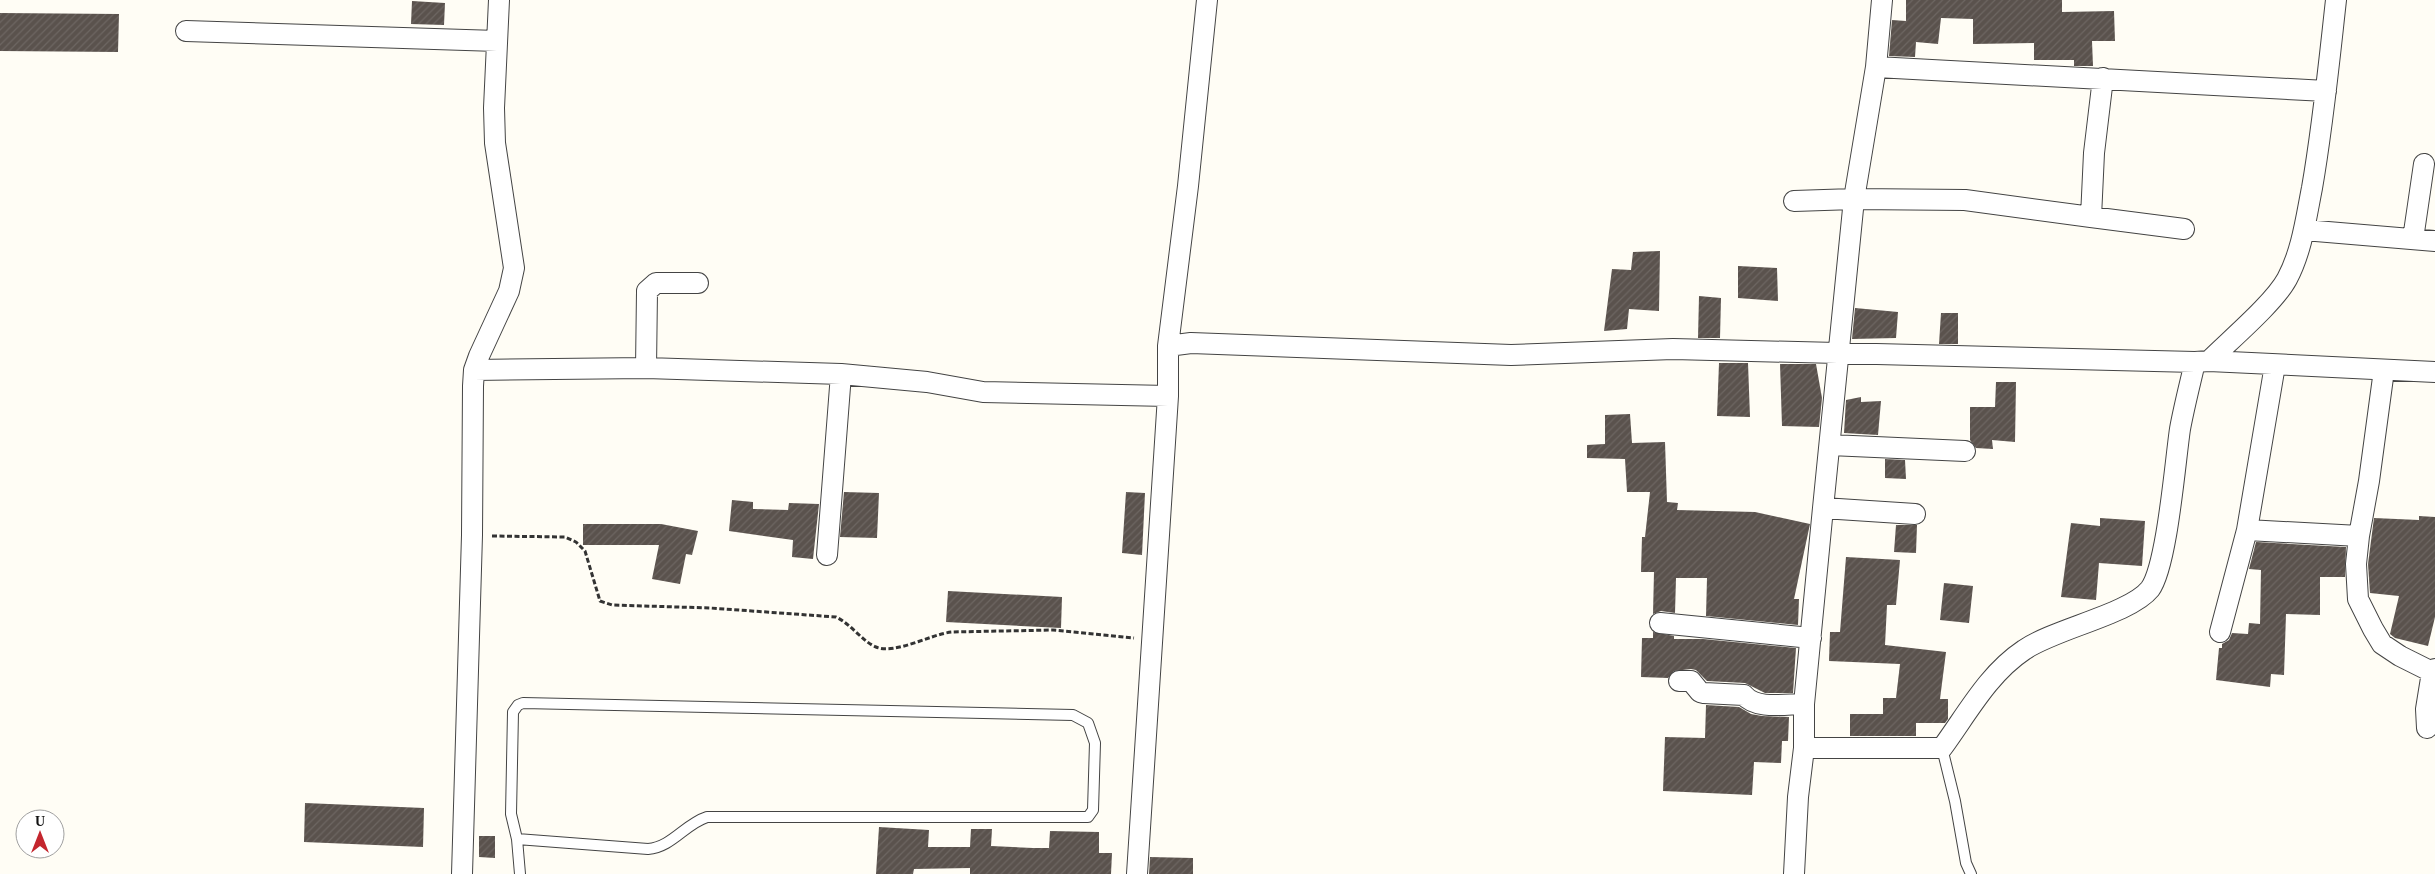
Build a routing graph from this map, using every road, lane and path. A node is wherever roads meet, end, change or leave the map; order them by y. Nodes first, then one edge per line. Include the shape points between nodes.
1 (499, 0) edge
2 (1207, 0) edge
3 (1882, 0) edge
4 (2336, 0) edge
5 (186, 31) dead end
6 (497, 41) junction
7 (1876, 67) junction
8 (2103, 78) junction
9 (2326, 91) junction
10 (2424, 164) dead end
11 (1854, 199) junction
12 (1794, 202) dead end
13 (2091, 216) junction
14 (2184, 229) dead end
15 (2304, 230) junction
16 (2413, 239) junction
17 (2435, 240) edge
18 (698, 283) dead end
19 (1168, 346) junction
20 (1839, 354) junction
21 (2202, 361) junction
22 (2276, 365) junction
23 (646, 368) junction
24 (474, 370) junction
25 (2384, 370) junction
26 (2435, 372) edge
27 (841, 374) junction
28 (1168, 396) junction
29 (1830, 446) junction
30 (1964, 451) dead end
31 (1822, 508) junction
32 (1915, 514) dead end
33 (2247, 530) junction
34 (472, 536) junction
35 (2359, 536) junction
36 (827, 555) dead end
37 (1660, 623) dead end
38 (2220, 632) dead end
39 (1811, 638) junction
40 (1152, 640) junction
41 (2433, 670) edge
42 (1679, 681) dead end
43 (1804, 704) junction
44 (2427, 728) dead end
45 (1804, 748) junction
46 (1942, 748) junction
47 (517, 839) junction
48 (462, 874) edge
49 (520, 874) edge
50 (1137, 874) edge
51 (1794, 874) edge
52 (1971, 874) edge

1 - 6 street
2 - 19 street
3 - 7 street
4 - 9 street
5 - 6 street
6 - 24 street via 495,143 514,268 508,291
7 - 8 street
7 - 11 street
8 - 9 street
8 - 13 street
9 - 15 street
10 - 16 street
11 - 12 street
11 - 13 street via 1964,200
11 - 20 street
13 - 14 street
15 - 16 street
15 - 21 street via 2286,280 2271,299
16 - 17 street
18 - 23 street via 656,283 648,291
19 - 20 street via 1220,344 1511,356 1673,349
19 - 28 street
20 - 21 street
20 - 29 street
21 - 22 street
21 - 46 street via 2181,428 2162,553 2150,588 2112,612 2075,625 2025,649 1997,672
22 - 25 street
22 - 33 street
23 - 24 street
23 - 27 street
24 - 34 street
25 - 26 street
25 - 35 street
27 - 28 street via 927,382 983,392
27 - 36 street
28 - 40 street
29 - 30 street
29 - 31 street
31 - 32 street
31 - 39 street
33 - 35 street
33 - 38 street
34 - 40 path via 565,537 576,542 585,551 600,601 836,617 847,622 875,647 886,649 952,632 1053,630
34 - 48 street
35 - 41 street via 2356,564 2358,599 2373,628 2382,644 2400,656
37 - 39 street
39 - 43 street
40 - 50 street
41 - 44 street via 2426,709
42 - 43 street via 1692,681 1704,693 1743,695 1757,704
43 - 45 street
45 - 46 street
45 - 51 street
46 - 52 lane
47 - 47 lane via 511,814 513,712 523,703 1073,715 1088,723 1094,735 1093,810 1088,817 707,817 667,844 648,849
47 - 49 lane

